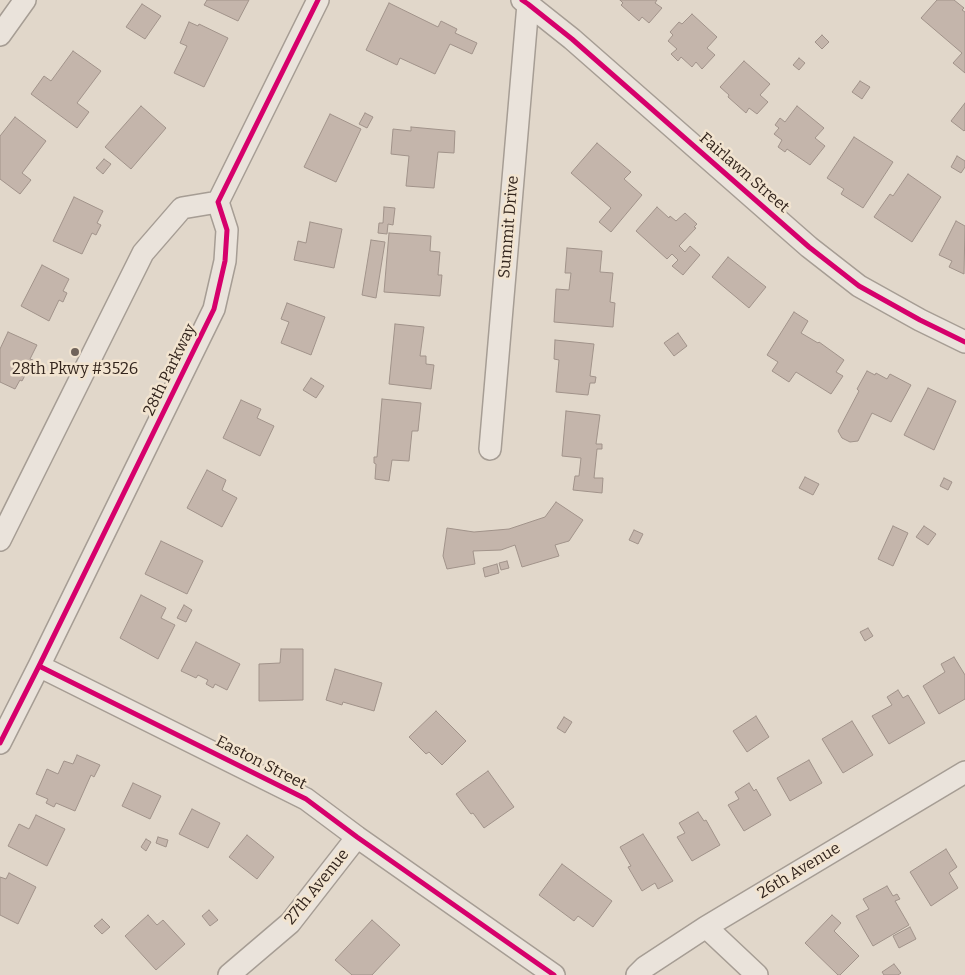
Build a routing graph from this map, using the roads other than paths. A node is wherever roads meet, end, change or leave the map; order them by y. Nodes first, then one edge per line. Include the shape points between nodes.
1 (25, 0) edge
2 (318, 0) edge
3 (525, 2) edge
4 (0, 35) edge
5 (218, 202) junction
6 (965, 342) edge
7 (490, 450) dead end
8 (0, 540) edge
9 (39, 666) junction
10 (0, 743) edge
11 (965, 772) edge
12 (357, 838) junction
13 (706, 927) junction
14 (229, 975) edge
15 (554, 975) edge
16 (637, 975) edge
17 (757, 975) edge

1 - 4 street
2 - 5 street
3 - 6 street, Fairlawn Street via 859,286
3 - 7 street, Summit Drive
5 - 8 street via 182,208 143,253
5 - 9 street, 28th Parkway via 227,230 225,261 214,309
9 - 10 street, 28th Parkway
9 - 12 street, Easton Street via 306,799
11 - 13 street, 26th Avenue
12 - 14 street, 27th Avenue via 290,922
12 - 15 street, Easton Street
13 - 16 street, 26th Avenue
13 - 17 street

